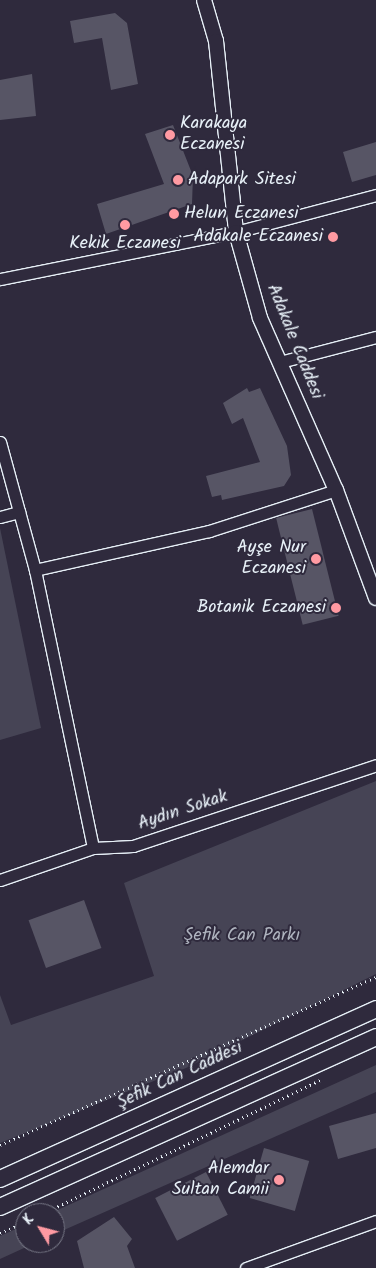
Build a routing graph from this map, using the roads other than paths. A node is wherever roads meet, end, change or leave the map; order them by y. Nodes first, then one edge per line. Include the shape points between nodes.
1 (204, 0) edge
2 (376, 195) edge
3 (236, 232) junction
4 (0, 279) edge
5 (376, 337) edge
6 (280, 362) junction
7 (0, 442) edge
8 (336, 490) junction
9 (19, 512) junction
10 (0, 517) edge
11 (35, 570) junction
12 (376, 598) edge
13 (376, 765) edge
14 (93, 848) junction
15 (0, 880) edge
16 (376, 1009) edge
17 (376, 1037) edge
18 (0, 1179) edge
19 (0, 1207) edge
20 (376, 1221) edge
21 (246, 1268) edge

1 - 3 street, Adakale Caddesi via 216,41
2 - 3 street
3 - 4 street
3 - 6 street, Adakale Caddesi via 260,318
5 - 6 street
6 - 8 street, Adakale Caddesi
7 - 9 street
8 - 11 street via 209,531
8 - 12 street, Adakale Caddesi
9 - 10 street
9 - 11 street
11 - 14 street
13 - 14 street, Aydın Sokak via 133,846
14 - 15 street, Aydın Sokak
16 - 18 main road, Şefik Can Caddesi
17 - 19 main road
20 - 21 street

